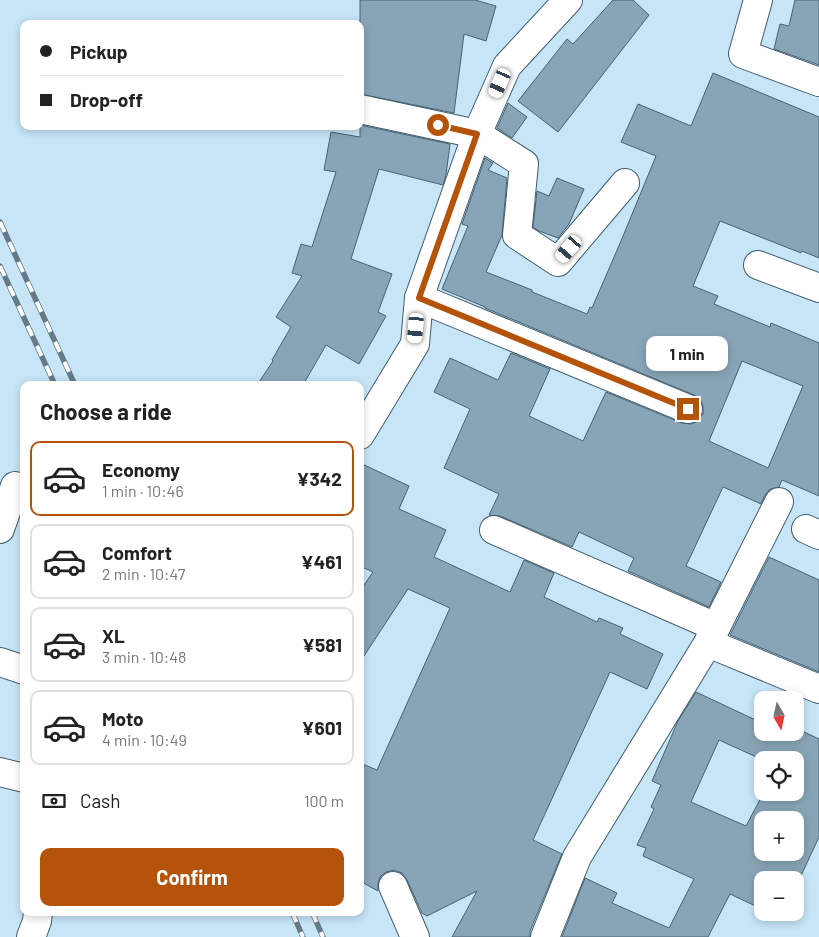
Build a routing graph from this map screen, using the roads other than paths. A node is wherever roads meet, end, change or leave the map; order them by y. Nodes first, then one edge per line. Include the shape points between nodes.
1 (568, 0) edge
2 (758, 0) edge
3 (819, 82) edge
4 (364, 110) edge
5 (477, 134) junction
6 (626, 183) dead end
7 (758, 265) dead end
8 (819, 288) edge
9 (419, 298) junction
10 (688, 409) dead end
11 (364, 428) edge
12 (15, 486) dead end
13 (779, 502) dead end
14 (0, 529) edge
15 (494, 530) dead end
16 (712, 635) junction
17 (0, 662) edge
18 (20, 669) edge
19 (819, 689) edge
20 (0, 772) edge
21 (20, 777) edge
22 (394, 886) dead end
23 (37, 916) edge
24 (31, 937) edge
25 (415, 937) edge
26 (545, 937) edge

1 - 5 street via 507,66
2 - 3 street via 743,54
4 - 5 street
5 - 6 street via 524,164 517,236 558,262
5 - 9 street
7 - 8 street
9 - 10 street
9 - 11 street via 415,344
12 - 14 street
13 - 16 street
15 - 16 street
16 - 19 street
16 - 26 street via 577,857
17 - 18 street
20 - 21 street
22 - 25 street
23 - 24 street

